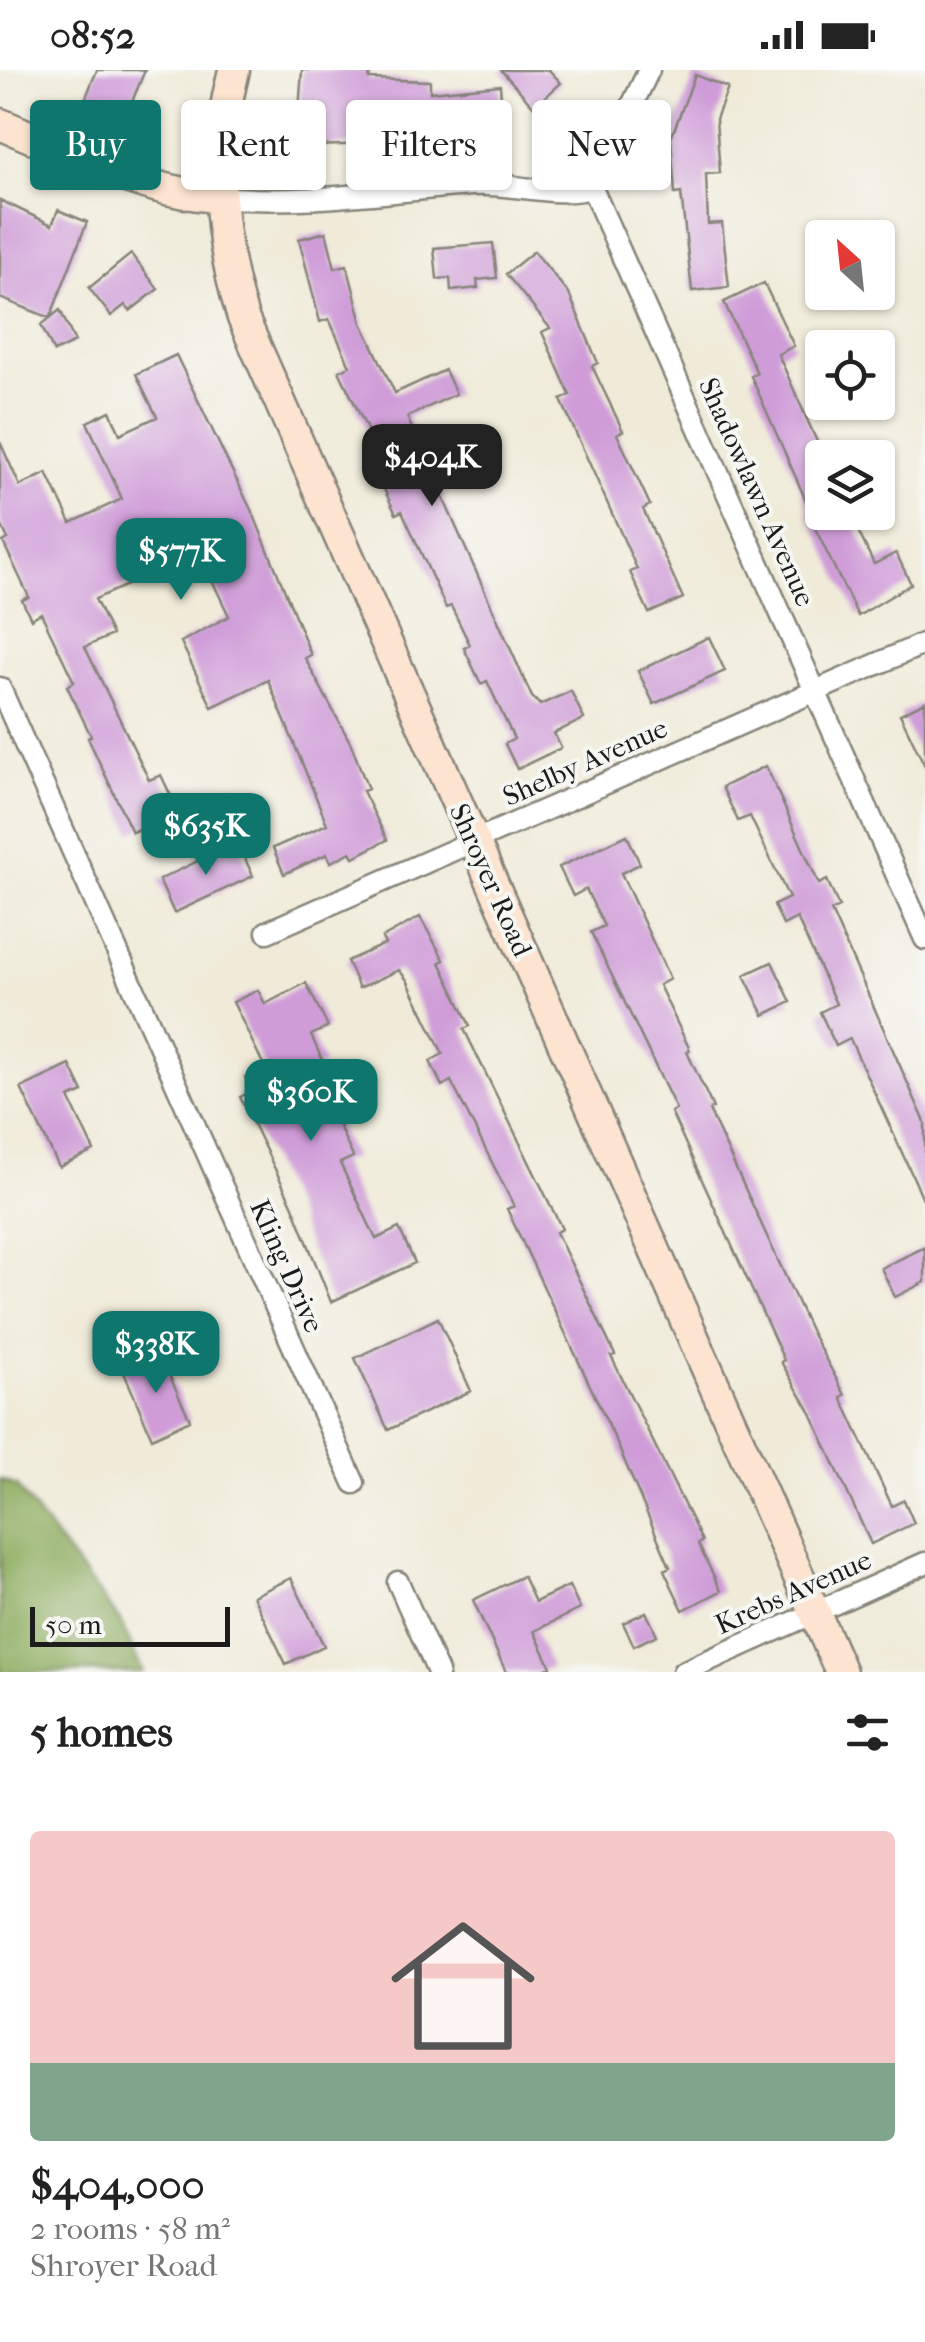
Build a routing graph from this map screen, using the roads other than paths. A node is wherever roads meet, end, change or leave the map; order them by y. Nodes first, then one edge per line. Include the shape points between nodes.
1 (234, 70) edge
2 (650, 70) edge
3 (635, 100) edge
4 (0, 124) edge
5 (532, 188) edge
6 (545, 190) edge
7 (584, 190) edge
8 (593, 190) edge
9 (220, 197) junction
10 (925, 643) edge
11 (0, 688) edge
12 (815, 691) junction
13 (473, 841) junction
14 (267, 932) dead end
15 (925, 939) edge
16 (354, 1482) dead end
17 (925, 1563) edge
18 (398, 1582) dead end
19 (814, 1612) junction
20 (438, 1672) edge
21 (684, 1672) edge
22 (841, 1672) edge

1 - 9 main road, Shroyer Road via 218,163
2 - 3 street
4 - 9 main road via 142,184
5 - 9 street via 473,184 300,200
6 - 7 street
8 - 12 street, Shadowlawn Avenue
9 - 13 main road, Shroyer Road via 221,238 243,318
10 - 12 street, Shelby Avenue
11 - 16 street, Kling Drive
12 - 13 street, Shelby Avenue
12 - 15 street, Shadowlawn Avenue
13 - 14 street, Shelby Avenue
13 - 19 main road, Shroyer Road
17 - 19 street, Krebs Avenue
18 - 20 street
19 - 21 street, Krebs Avenue
19 - 22 main road, Shroyer Road

